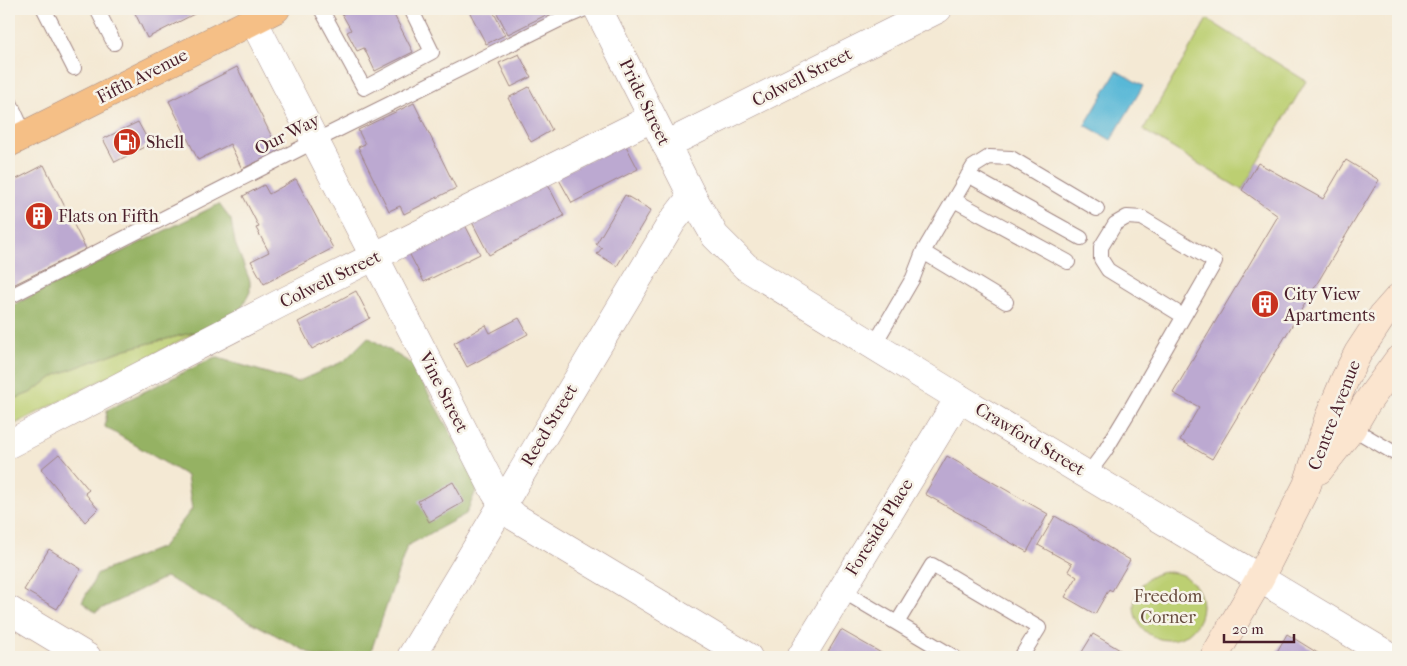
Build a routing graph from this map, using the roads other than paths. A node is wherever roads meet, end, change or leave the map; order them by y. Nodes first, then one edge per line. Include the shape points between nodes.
1 (44, 9) edge
2 (98, 9) edge
3 (321, 9) edge
4 (411, 9) edge
5 (585, 9) edge
6 (598, 9) edge
7 (938, 9) edge
8 (265, 15) edge
9 (114, 43) dead end
10 (74, 68) dead end
11 (9, 100) edge
12 (652, 118) junction
13 (17, 139) edge
14 (315, 141) junction
15 (666, 145) junction
16 (968, 175) junction
17 (692, 196) junction
18 (954, 200) junction
19 (1097, 209) dead end
20 (1081, 238) dead end
21 (924, 252) junction
22 (374, 257) junction
23 (1068, 262) dead end
24 (9, 297) edge
25 (1398, 298) edge
26 (1006, 302) dead end
27 (1183, 316) junction
28 (874, 346) junction
29 (1398, 360) edge
30 (959, 398) junction
31 (1352, 428) junction
32 (9, 444) edge
33 (1398, 455) edge
34 (1088, 474) junction
35 (1307, 485) junction
36 (504, 505) junction
37 (1260, 578) junction
38 (841, 590) junction
39 (9, 610) edge
40 (897, 623) junction
41 (87, 657) edge
42 (411, 657) edge
43 (748, 657) edge
44 (801, 657) edge
45 (954, 657) edge
46 (1021, 657) edge
47 (1214, 657) edge
48 (1391, 657) edge

1 - 10 lane
2 - 9 lane
3 - 4 lane via 364,88 432,52
5 - 14 lane, Our Way
6 - 12 street, Pride Street
7 - 15 street, Colwell Street
8 - 13 main road, Fifth Avenue
8 - 14 street, Vine Street
11 - 13 lane
12 - 15 street, Pride Street
12 - 22 street, Colwell Street
14 - 22 street, Vine Street
14 - 24 lane, Our Way
15 - 17 street, Pride Street
16 - 18 lane
16 - 19 lane via 973,167 989,157 1011,158
16 - 20 lane
17 - 28 street, Crawford Street via 715,236 746,267
17 - 36 street, Reed Street via 666,231
18 - 21 lane
18 - 23 lane
21 - 26 lane
21 - 28 lane
22 - 32 street, Colwell Street
22 - 36 street, Vine Street
25 - 35 main road, Centre Avenue via 1358,353 1345,379
27 - 27 lane via 1215,262 1142,218 1128,218 1115,224 1101,246 1100,259 1108,270
27 - 34 lane via 1106,450
28 - 30 street, Crawford Street
29 - 31 main road, Centre Avenue
30 - 34 street, Crawford Street
30 - 38 street, Foreside Place
31 - 33 lane
31 - 35 main road, Centre Avenue
34 - 37 street, Crawford Street
35 - 37 main road, Centre Avenue
36 - 42 street, Reed Street
36 - 43 street, Vine Street via 515,517
37 - 47 main road, Centre Avenue
37 - 48 street, Crawford Street
38 - 40 lane
38 - 44 street, Foreside Place
39 - 41 street
40 - 45 lane
40 - 46 lane via 932,565 1038,628

